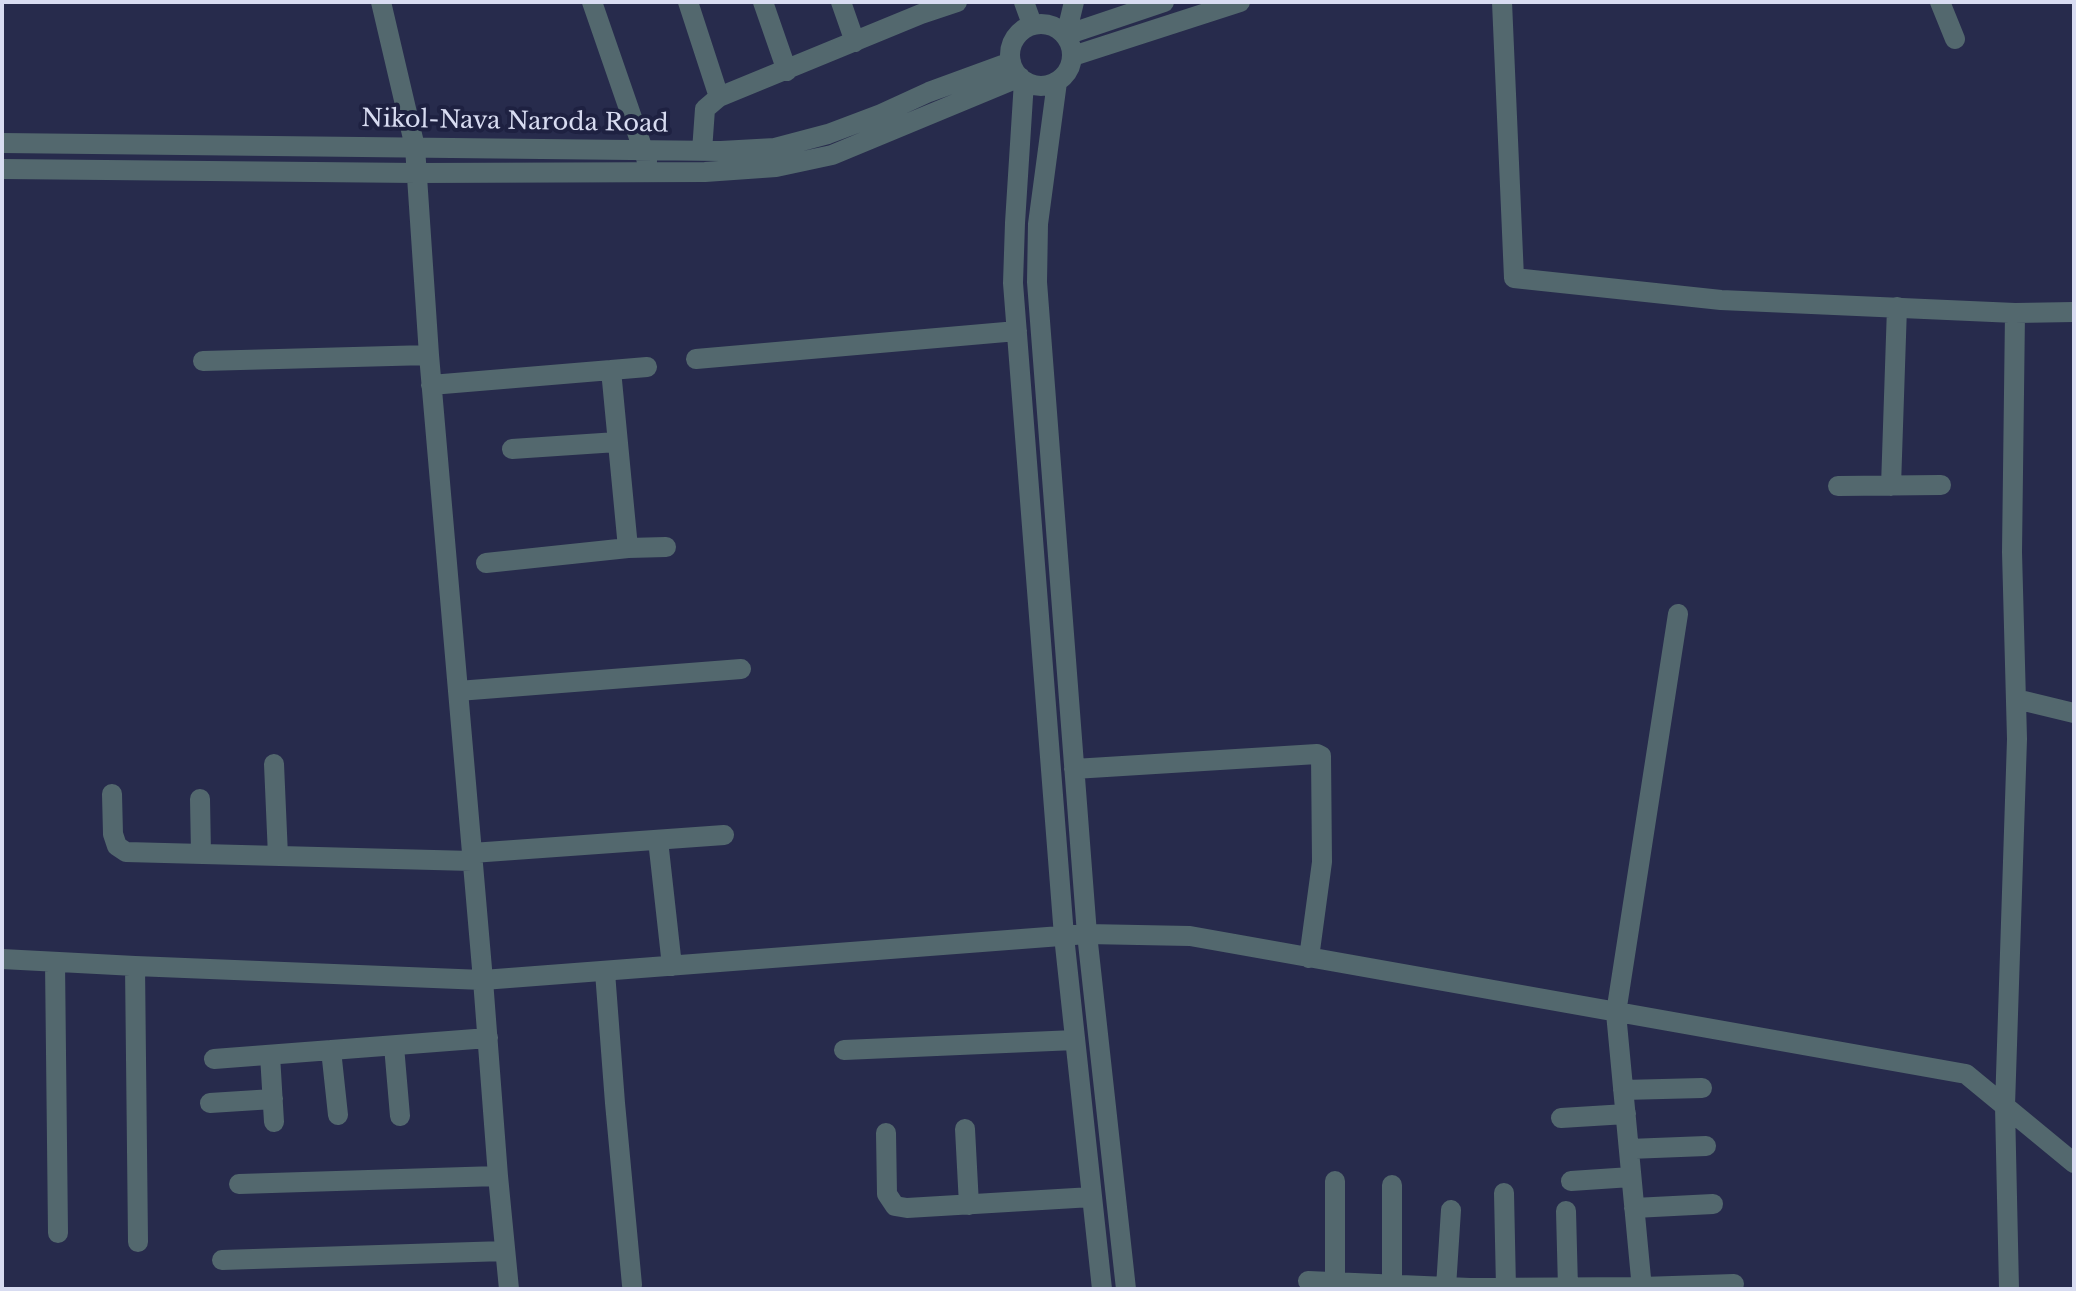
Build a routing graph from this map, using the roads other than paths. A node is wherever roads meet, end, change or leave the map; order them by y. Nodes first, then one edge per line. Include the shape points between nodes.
1 (381, 2) edge
2 (592, 2) edge
3 (688, 2) edge
4 (763, 2) edge
5 (841, 2) edge
6 (957, 2) edge
7 (1024, 2) edge
8 (1038, 2) edge
9 (1074, 2) edge
10 (1164, 2) edge
11 (1240, 2) edge
12 (1502, 2) edge
13 (1940, 2) edge
14 (919, 8) edge
15 (1032, 24) junction
16 (1066, 35) junction
17 (1955, 39) dead end
18 (855, 42) junction
19 (1073, 56) junction
20 (787, 71) junction
21 (1018, 73) junction
22 (1057, 82) junction
23 (719, 97) junction
24 (2, 143) edge
25 (415, 147) junction
26 (643, 150) junction
27 (702, 151) junction
28 (2, 169) edge
29 (651, 172) junction
30 (417, 173) junction
31 (1897, 307) junction
32 (2074, 312) edge
33 (2015, 313) junction
34 (1017, 331) junction
35 (429, 355) junction
36 (696, 359) dead end
37 (203, 361) dead end
38 (647, 367) dead end
39 (611, 370) junction
40 (431, 385) junction
41 (617, 442) junction
42 (512, 449) dead end
43 (1941, 485) dead end
44 (1838, 486) dead end
45 (1891, 486) junction
46 (666, 547) dead end
47 (628, 548) junction
48 (486, 563) dead end
49 (1678, 614) dead end
50 (741, 669) dead end
51 (458, 691) junction
52 (2016, 699) junction
53 (2074, 713) edge
54 (274, 764) dead end
55 (1074, 769) junction
56 (112, 794) dead end
57 (200, 799) dead end
58 (724, 835) dead end
59 (658, 840) junction
60 (201, 854) junction
61 (278, 856) junction
62 (472, 857) junction
63 (1087, 934) junction
64 (1064, 936) junction
65 (1309, 958) junction
66 (2, 959) edge
67 (55, 962) junction
68 (135, 966) junction
69 (672, 966) junction
70 (605, 972) junction
71 (483, 980) junction
72 (1616, 1013) junction
73 (488, 1038) junction
74 (1075, 1040) junction
75 (394, 1046) junction
76 (331, 1050) junction
77 (844, 1050) dead end
78 (270, 1055) junction
79 (214, 1059) dead end
80 (1702, 1088) dead end
81 (1623, 1090) junction
82 (273, 1099) junction
83 (210, 1103) dead end
84 (2005, 1106) junction
85 (1626, 1114) junction
86 (338, 1115) dead end
87 (400, 1116) dead end
88 (1561, 1118) dead end
89 (274, 1122) dead end
90 (965, 1129) dead end
91 (886, 1133) dead end
92 (1706, 1146) dead end
93 (1629, 1149) junction
94 (2074, 1163) edge
95 (498, 1176) junction
96 (1631, 1177) junction
97 (1335, 1181) dead end
98 (1571, 1181) dead end
99 (239, 1184) dead end
100 (1392, 1185) dead end
101 (1504, 1193) dead end
102 (1092, 1197) junction
103 (1713, 1204) dead end
104 (969, 1205) junction
105 (1634, 1208) junction
106 (1451, 1210) dead end
107 (1566, 1211) dead end
108 (58, 1233) dead end
109 (138, 1242) dead end
110 (505, 1251) junction
111 (222, 1260) dead end
112 (1308, 1281) dead end
113 (1335, 1282) junction
114 (1734, 1284) dead end
115 (632, 1285) dead end
116 (1392, 1285) junction
117 (1446, 1287) edge
118 (1506, 1288) edge
119 (1568, 1288) edge
120 (1642, 1288) edge
121 (509, 1289) edge
122 (1102, 1289) edge
123 (1126, 1289) edge
124 (2009, 1289) edge

1 - 25 street
2 - 26 street
3 - 23 street
4 - 20 street
5 - 18 street
6 - 14 street
7 - 15 street
8 - 15 street
9 - 16 street
10 - 16 street
11 - 19 street
12 - 31 street via 1514,278 1721,300
13 - 17 street
14 - 18 street
15 - 16 street via 1047,23
15 - 21 street via 1015,38 1010,54
16 - 19 street
18 - 20 street
19 - 22 street
20 - 23 street
21 - 22 street via 1034,86
21 - 27 street, Nikol-Nava Naroda Road via 929,92 828,134 775,148
21 - 29 street via 832,155 776,167
21 - 34 street via 1013,283
22 - 55 street via 1038,224 1037,282
23 - 27 street via 705,109
24 - 25 street, Nikol-Nava Naroda Road
25 - 26 street, Nikol-Nava Naroda Road
25 - 30 street
26 - 27 street, Nikol-Nava Naroda Road
26 - 29 street
28 - 30 street
29 - 30 street
30 - 35 street
31 - 33 street
31 - 45 street
32 - 33 street
33 - 52 street
34 - 36 street
34 - 64 street
35 - 37 street
35 - 40 street
38 - 39 street
39 - 40 street
39 - 41 street
40 - 51 street
41 - 42 street
41 - 47 street
43 - 45 street
44 - 45 street
46 - 47 street
47 - 48 street
49 - 72 street
50 - 51 street
51 - 62 street
52 - 53 street
52 - 84 street
54 - 61 street
55 - 63 street
55 - 65 street via 1321,756 1322,862
56 - 60 street via 117,846 126,852
57 - 60 street
58 - 59 street
59 - 62 street
59 - 69 street
60 - 61 street
61 - 62 street
62 - 71 street
63 - 64 street
63 - 65 street via 1190,936
63 - 123 street
64 - 69 street
64 - 74 street
65 - 72 street
66 - 67 street
67 - 68 street
67 - 108 street
68 - 71 street
68 - 109 street
69 - 70 street
70 - 71 street
70 - 115 street
71 - 73 street
72 - 81 street
72 - 84 street via 1966,1074
73 - 75 street
73 - 95 street
74 - 77 street
74 - 102 street
75 - 76 street
75 - 87 street
76 - 78 street
76 - 86 street
78 - 79 street
78 - 82 street
80 - 81 street
81 - 85 street
82 - 83 street
82 - 89 street
84 - 94 street
84 - 124 street
85 - 88 street
85 - 93 street
90 - 104 street
91 - 104 street via 887,1194 895,1206
92 - 93 street
93 - 96 street
95 - 99 street
95 - 110 street
96 - 98 street
96 - 105 street
97 - 113 street
100 - 116 street
101 - 118 street
102 - 104 street
102 - 122 street
103 - 105 street
105 - 120 street
106 - 117 street
107 - 119 street
110 - 111 street
110 - 121 street
112 - 113 street
113 - 116 street
114 - 120 street
116 - 117 street
117 - 118 street
118 - 119 street
119 - 120 street

